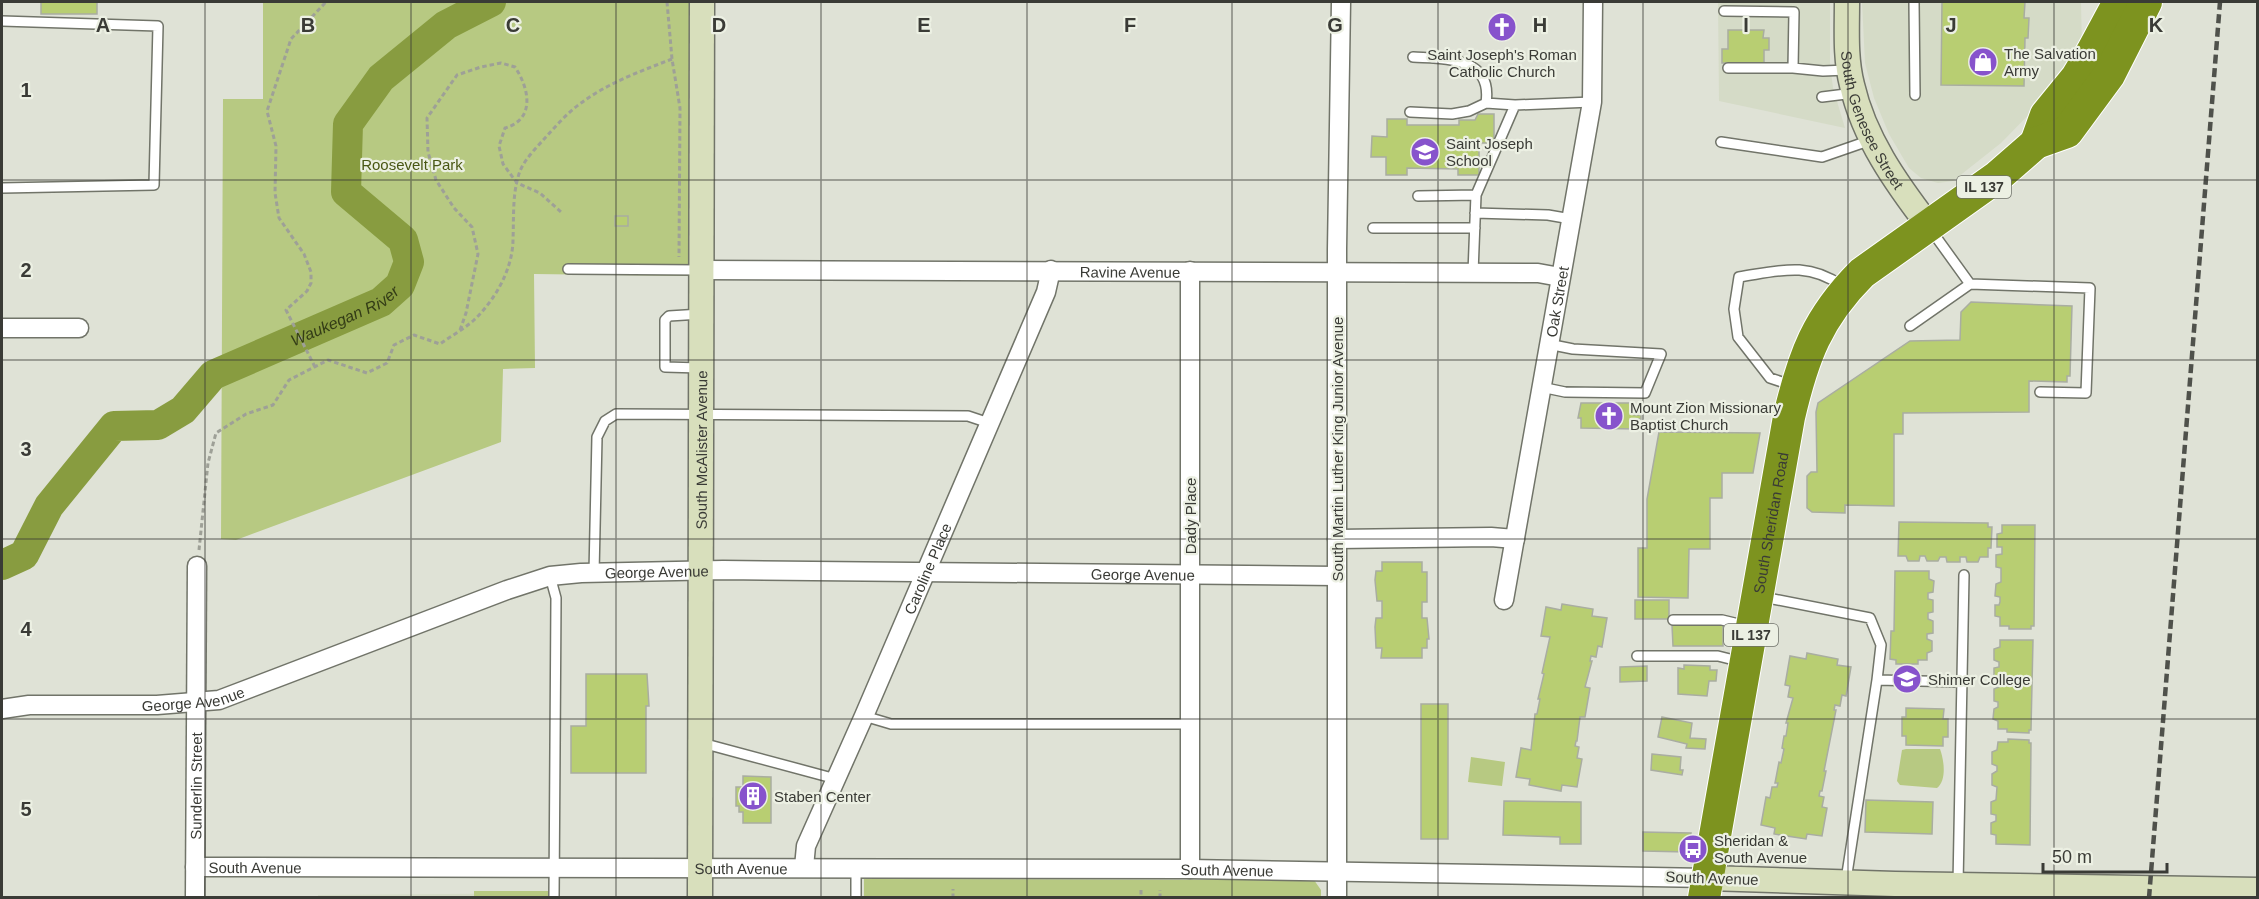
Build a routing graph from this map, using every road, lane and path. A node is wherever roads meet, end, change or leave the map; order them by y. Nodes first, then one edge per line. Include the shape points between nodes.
1 (326, 2) edge
2 (667, 2) edge
3 (702, 2) edge
4 (1341, 2) edge
5 (1593, 2) edge
6 (1797, 2) edge
7 (1847, 2) edge
8 (1914, 2) edge
9 (2119, 2) edge
10 (2145, 2) edge
11 (1749, 6) edge
12 (1724, 11) dead end
13 (1794, 12) junction
14 (2, 21) edge
15 (1413, 57) dead end
16 (672, 59) junction
17 (1728, 68) dead end
18 (1793, 68) junction
19 (1852, 82) junction
20 (1915, 95) dead end
21 (1822, 96) dead end
22 (1592, 102) junction
23 (1486, 103) junction
24 (1515, 105) junction
25 (1410, 112) dead end
26 (1871, 140) junction
27 (1721, 142) dead end
28 (2036, 143) junction
29 (517, 183) junction
30 (2, 188) edge
31 (1476, 195) junction
32 (1418, 196) dead end
33 (561, 212) dead end
34 (1475, 213) junction
35 (1571, 219) junction
36 (1929, 226) junction
37 (1373, 228) dead end
38 (1475, 228) junction
39 (679, 257) dead end
40 (568, 269) dead end
41 (701, 270) junction
42 (1051, 270) junction
43 (1190, 271) junction
44 (1337, 272) junction
45 (1473, 273) junction
46 (1560, 277) junction
47 (1970, 284) junction
48 (1846, 289) junction
49 (701, 314) junction
50 (1910, 326) dead end
51 (2, 328) edge
52 (79, 328) dead end
53 (460, 330) junction
54 (1548, 344) junction
55 (315, 367) junction
56 (701, 368) junction
57 (1541, 387) junction
58 (1796, 387) junction
59 (2040, 392) dead end
60 (701, 415) junction
61 (989, 423) junction
62 (1337, 538) junction
63 (1515, 538) junction
64 (198, 566) joint
65 (701, 571) junction
66 (925, 572) junction
67 (594, 573) junction
68 (1191, 575) junction
69 (1964, 575) dead end
70 (550, 576) junction
71 (1336, 576) junction
72 (1757, 596) junction
73 (1504, 600) dead end
74 (1673, 620) dead end
75 (1752, 628) junction
76 (1637, 656) dead end
77 (1746, 663) junction
78 (1877, 680) junction
79 (1963, 682) junction
80 (196, 703) junction
81 (2, 709) edge
82 (864, 716) junction
83 (1190, 724) junction
84 (701, 743) junction
85 (836, 779) junction
86 (195, 867) junction
87 (700, 867) junction
88 (804, 867) junction
89 (554, 868) junction
90 (856, 868) junction
91 (1190, 869) junction
92 (1337, 870) junction
93 (1848, 885) junction
94 (1706, 888) edge
95 (953, 889) dead end
96 (1951, 889) edge
97 (2258, 890) edge
98 (1141, 891) dead end
99 (1160, 891) dead end
100 (2080, 892) edge
101 (195, 897) edge
102 (554, 897) edge
103 (700, 897) edge
104 (856, 897) edge
105 (952, 897) edge
106 (1141, 897) edge
107 (1160, 897) edge
108 (1337, 897) edge

1 - 55 path via 291,39 267,111 276,146 279,218 304,254 311,272 307,291 286,310
2 - 16 path
3 - 41 street, South McAlister Avenue
4 - 44 street, South Martin Luther King Junior Avenue
5 - 22 street, Oak Street
6 - 13 lane
7 - 19 street, South Genesee Street via 1846,42
8 - 20 lane
9 - 28 highway, IL 137 via 2082,68 2046,115
10 - 28 highway, IL 137 via 2109,75 2067,132
11 - 12 lane
11 - 13 lane
13 - 18 lane
14 - 30 lane via 158,26 154,185
15 - 23 lane via 1458,59 1474,67 1483,80
16 - 29 path via 628,76 582,101 532,153 521,168
16 - 39 path via 680,108
17 - 18 lane
18 - 19 lane via 1823,71
19 - 21 lane
19 - 26 street, South Genesee Street
22 - 24 lane
22 - 35 street, Oak Street
23 - 24 lane
23 - 25 lane via 1452,114
24 - 31 lane
26 - 27 lane via 1822,157
26 - 36 street, South Genesee Street
28 - 36 highway, South Sheridan Road / IL 137
29 - 33 path via 540,193
29 - 53 path via 511,262 484,308
29 - 53 path via 503,164 499,146 505,128 517,125 524,115 527,95 520,75 515,67 501,63 457,75 427,118 428,152 436,180 472,227 478,254
31 - 32 lane
31 - 34 lane
34 - 35 lane
34 - 38 lane
35 - 46 street, Oak Street
36 - 47 lane
36 - 48 highway, South Sheridan Road / IL 137 via 1862,273
37 - 38 lane
38 - 45 lane
40 - 41 lane
41 - 42 street, Ravine Avenue
41 - 49 street, South McAlister Avenue
42 - 43 street, Ravine Avenue
42 - 61 street, Caroline Place via 1046,292
43 - 44 street, Ravine Avenue
43 - 68 street, Dady Place
44 - 45 street, Ravine Avenue
44 - 62 street, South Martin Luther King Junior Avenue
45 - 46 street, Ravine Avenue
46 - 54 street, Oak Street
47 - 50 lane
47 - 59 lane via 2090,288 2086,393
48 - 58 highway, South Sheridan Road / IL 137 via 1811,343
48 - 58 lane via 1811,270 1739,277 1734,309 1738,337 1770,378
49 - 56 street, South McAlister Avenue
49 - 56 lane via 669,316 665,320 665,367
51 - 52 street
53 - 55 path via 440,344 414,335 394,345 387,363 367,374 328,360
54 - 57 street, Oak Street
54 - 57 lane via 1661,354 1645,393 1565,392
55 - 64 path via 289,380 273,405 246,414 216,434 208,463
56 - 60 street, South McAlister Avenue
57 - 63 street, Oak Street
58 - 72 highway, South Sheridan Road / IL 137
60 - 61 lane via 968,416
60 - 65 street, South McAlister Avenue
60 - 67 lane via 621,413 605,421 596,448
61 - 66 street, Caroline Place
62 - 63 street
62 - 71 street, South Martin Luther King Junior Avenue
63 - 73 street, Oak Street
64 - 80 street, Sunderlin Street
65 - 66 street, George Avenue
65 - 67 street, George Avenue
65 - 84 street, South McAlister Avenue
66 - 68 street, George Avenue
66 - 82 street, Caroline Place
67 - 70 street, George Avenue
68 - 71 street, George Avenue
68 - 83 street, Dady Place
69 - 79 lane
70 - 80 street, George Avenue via 229,698
70 - 89 lane via 556,598
71 - 92 street, South Martin Luther King Junior Avenue
72 - 75 highway, South Sheridan Road / IL 137
72 - 78 lane via 1870,618 1881,645
74 - 75 lane via 1722,620
75 - 77 highway, South Sheridan Road / IL 137
76 - 77 lane via 1718,656
77 - 94 highway, South Sheridan Road / IL 137
78 - 79 lane
78 - 93 lane
79 - 96 lane
80 - 81 street, George Avenue via 29,705
80 - 86 street, Sunderlin Street
82 - 83 lane via 891,724
82 - 85 street, Caroline Place
83 - 91 street, Dady Place
84 - 85 lane
84 - 87 street, South McAlister Avenue
85 - 88 street, Caroline Place via 806,846
86 - 89 street, South Avenue
86 - 101 street, Sunderlin Street
87 - 88 street, South Avenue
87 - 89 street, South Avenue
87 - 103 street, South McAlister Avenue
88 - 90 street, South Avenue
89 - 102 lane
90 - 91 street, South Avenue
90 - 104 lane
91 - 92 street, South Avenue
92 - 94 street, South Avenue
92 - 108 street, South Martin Luther King Junior Avenue
93 - 94 street, South Avenue
93 - 96 street, South Avenue
95 - 105 path
96 - 100 street, South Avenue
97 - 100 street, South Avenue
98 - 106 path
99 - 107 path

